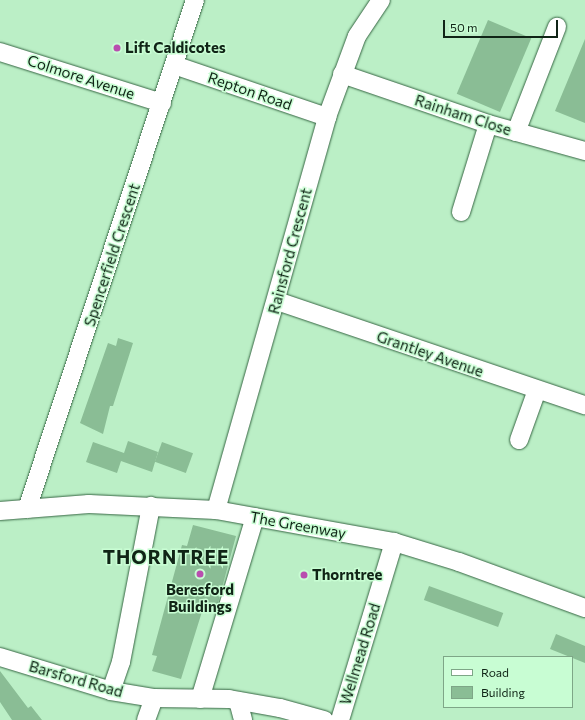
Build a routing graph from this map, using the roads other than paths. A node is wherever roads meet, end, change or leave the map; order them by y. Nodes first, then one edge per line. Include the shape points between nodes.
1 (195, 0) edge
2 (381, 0) edge
3 (557, 27) dead end
4 (0, 52) edge
5 (174, 65) junction
6 (342, 74) junction
7 (162, 103) junction
8 (327, 117) junction
9 (488, 124) junction
10 (516, 132) junction
11 (585, 151) edge
12 (460, 212) dead end
13 (277, 301) junction
14 (537, 390) junction
15 (585, 405) edge
16 (519, 440) dead end
17 (151, 506) junction
18 (27, 509) junction
19 (216, 510) junction
20 (0, 511) edge
21 (255, 517) junction
22 (394, 542) junction
23 (585, 608) edge
24 (0, 657) edge
25 (111, 690) junction
26 (154, 698) junction
27 (200, 698) junction
28 (238, 701) junction
29 (146, 720) edge
30 (243, 720) edge
31 (324, 720) edge
32 (340, 720) edge

1 - 5 street, Spencerfield Crescent
2 - 6 street, Rainsford Crescent via 357,36
3 - 10 street
4 - 7 street, Colmore Avenue
5 - 7 street, Spencerfield Crescent
5 - 8 street, Repton Road
6 - 8 street, Rainsford Crescent
6 - 9 street, Rainham Close
7 - 18 street, Spencerfield Crescent
8 - 13 street, Rainsford Crescent
9 - 10 street, Rainham Close
9 - 12 street
10 - 11 street, Rainham Close
13 - 14 street, Grantley Avenue
13 - 19 street, Rainsford Crescent
14 - 15 street, Grantley Avenue
14 - 16 street
17 - 18 street, The Greenway via 89,504
17 - 19 street, The Greenway
17 - 25 street via 121,662
18 - 20 street, The Greenway
19 - 21 street, The Greenway
21 - 22 street, The Greenway
21 - 27 street
22 - 23 street, The Greenway via 459,562
22 - 32 street, Wellmead Road
24 - 25 street, Barsford Road
25 - 26 street, Barsford Road
26 - 27 street, Barsford Road
26 - 29 street
27 - 28 street, Barsford Road
28 - 30 street
28 - 31 street, Barsford Road via 280,708

